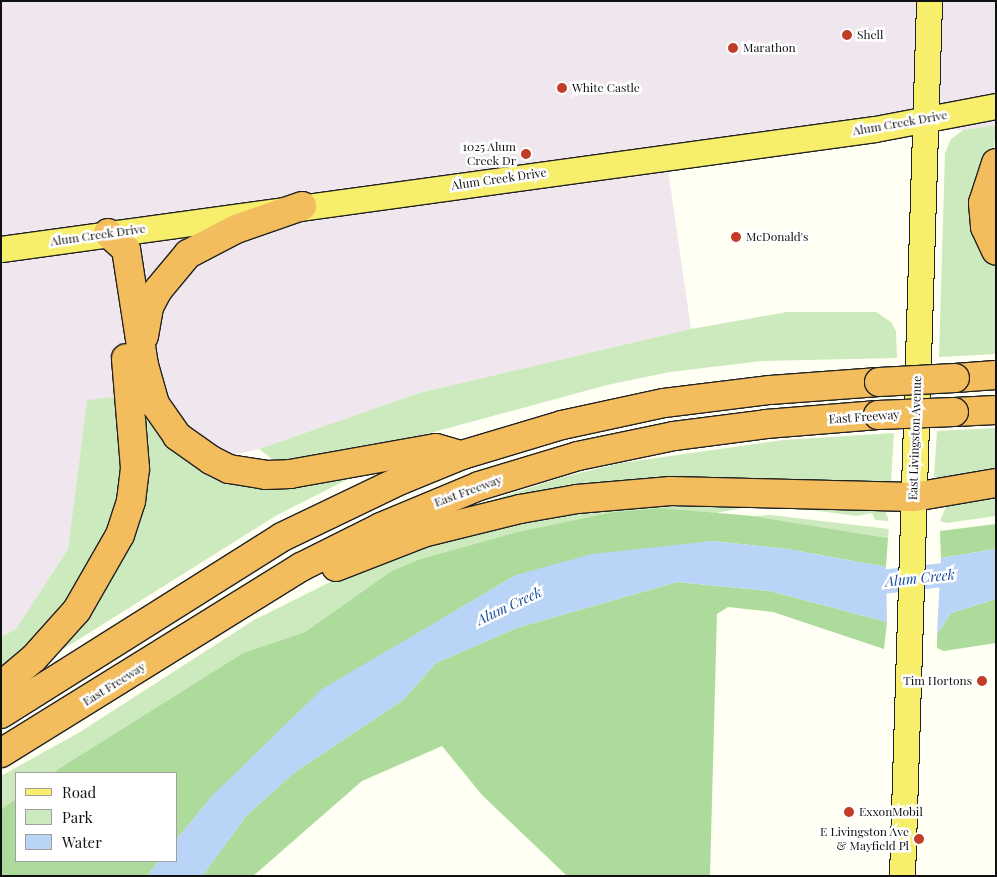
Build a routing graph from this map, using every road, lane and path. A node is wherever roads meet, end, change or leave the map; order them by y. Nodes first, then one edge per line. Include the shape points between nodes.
1 (929, 1) edge
2 (996, 106) edge
3 (926, 119) junction
4 (996, 163) edge
5 (302, 206) junction
6 (108, 233) junction
7 (1, 249) edge
8 (996, 251) edge
9 (144, 365) junction
10 (996, 375) edge
11 (996, 410) edge
12 (462, 455) junction
13 (996, 483) edge
14 (914, 497) junction
15 (288, 575) junction
16 (1, 686) edge
17 (1, 714) edge
18 (1, 753) edge
19 (902, 876) edge

1 - 3 main road, East Livingston Avenue
2 - 3 main road, Alum Creek Drive
3 - 5 main road, Alum Creek Drive via 875,129
3 - 14 main road, East Livingston Avenue
4 - 8 highway via 985,191 983,216
5 - 6 main road, Alum Creek Drive
5 - 9 highway via 206,242 183,259 149,307 144,326
6 - 7 main road, Alum Creek Drive
6 - 9 highway via 126,249
6 - 16 highway via 133,411 135,468 131,501 107,563 76,610 34,658
9 - 12 highway via 148,385 165,422 192,448 229,469 290,474 436,448
10 - 12 highway, bridge via 770,390 664,403 562,425
11 - 15 highway, East Freeway, bridge via 766,424 683,434 578,456 446,498 347,543
12 - 17 highway via 401,480 282,537
13 - 14 highway
14 - 15 highway via 670,491 577,499 520,509 423,533 315,576
14 - 19 main road, East Livingston Avenue
15 - 18 highway, East Freeway

